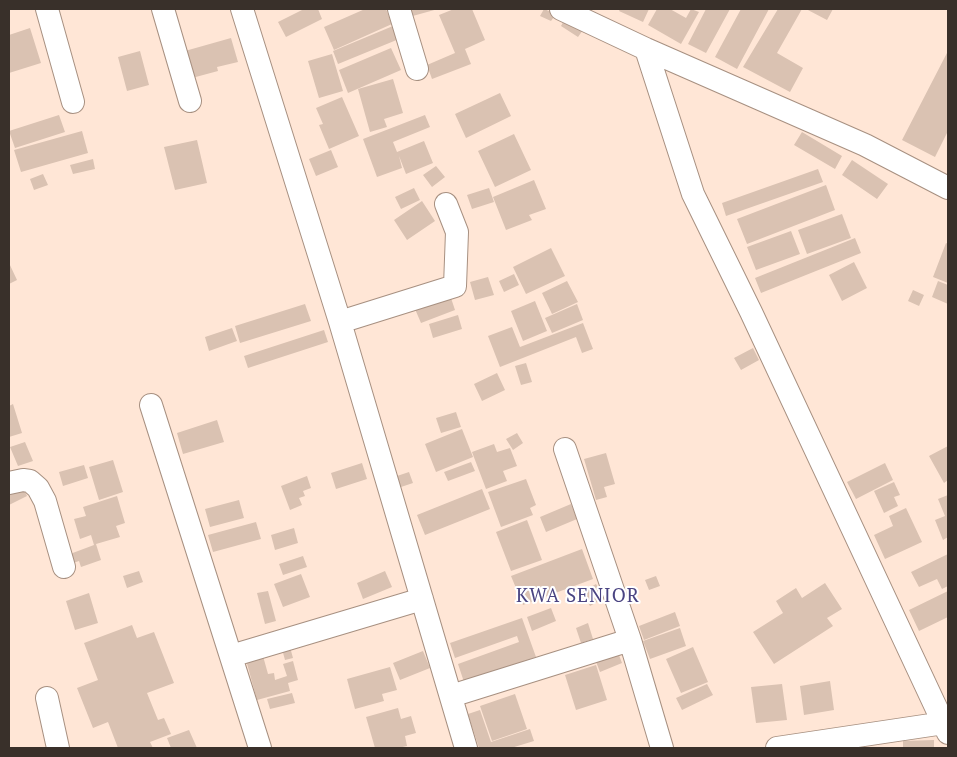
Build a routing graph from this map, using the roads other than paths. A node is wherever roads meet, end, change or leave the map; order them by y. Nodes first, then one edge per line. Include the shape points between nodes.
1 (47, 9) edge
2 (162, 9) edge
3 (242, 9) edge
4 (399, 9) edge
5 (561, 9) edge
6 (646, 49) junction
7 (417, 69) dead end
8 (190, 101) dead end
9 (73, 102) dead end
10 (948, 188) edge
11 (446, 204) dead end
12 (340, 322) junction
13 (151, 405) dead end
14 (565, 449) dead end
15 (9, 483) edge
16 (64, 567) dead end
17 (422, 599) junction
18 (630, 640) junction
19 (231, 656) junction
20 (451, 696) junction
21 (46, 698) dead end
22 (946, 728) edge
23 (58, 748) edge
24 (260, 748) edge
25 (466, 748) edge
26 (662, 748) edge
27 (777, 748) edge

1 - 9 street
2 - 8 street
3 - 12 street
4 - 7 street
5 - 6 street
6 - 10 street via 865,145
6 - 22 street via 693,194
11 - 12 street via 457,232 456,286
12 - 17 street
13 - 19 street
14 - 18 street
15 - 16 street via 30,481 38,488 45,501
17 - 19 street
17 - 20 street
18 - 20 street
18 - 26 street
19 - 24 street
20 - 25 street
21 - 23 street
22 - 27 street

